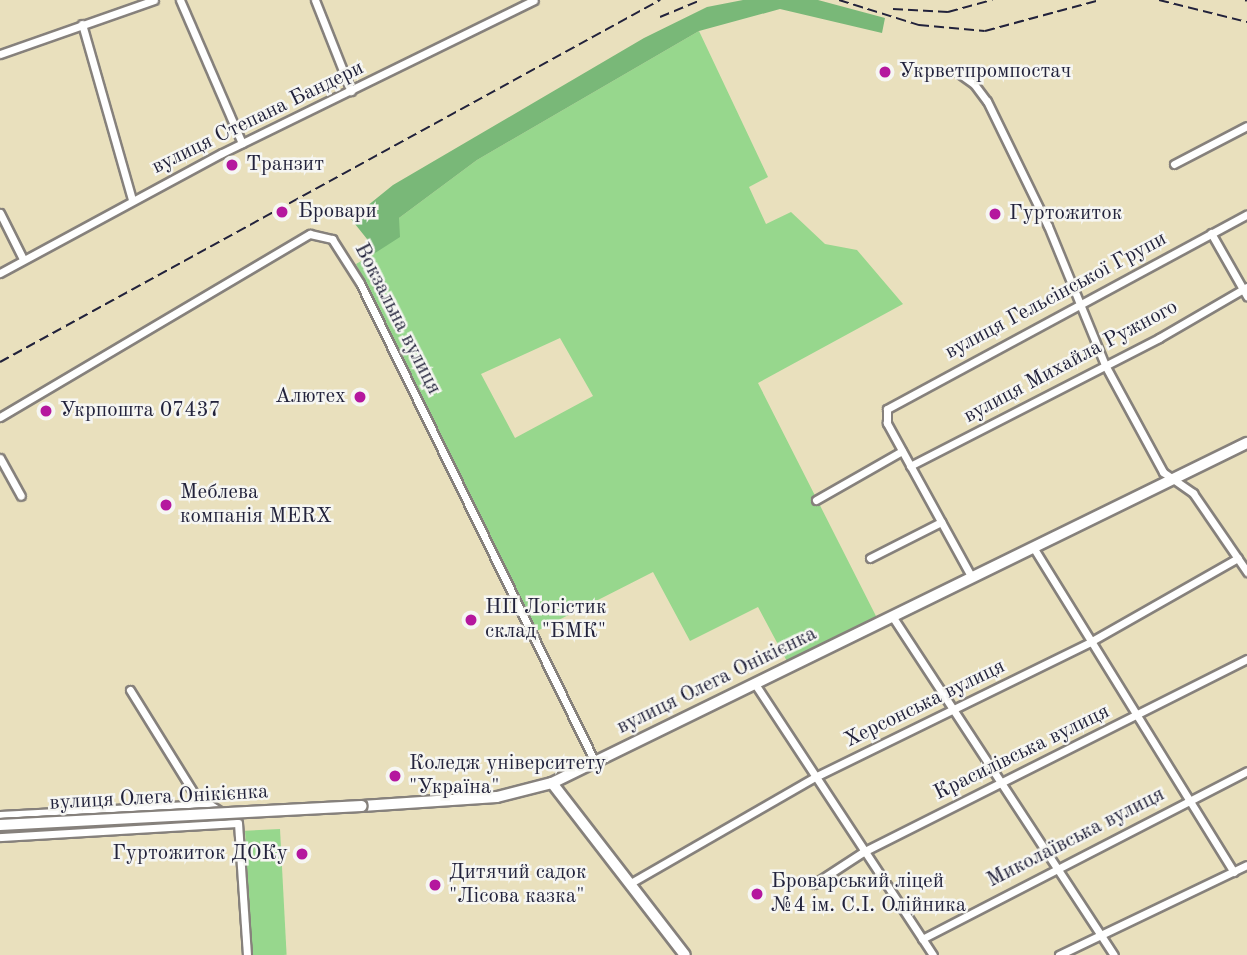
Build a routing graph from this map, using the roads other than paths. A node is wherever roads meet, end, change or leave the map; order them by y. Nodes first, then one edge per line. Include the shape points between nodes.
1 (154, 0) edge
2 (180, 0) edge
3 (315, 0) edge
4 (534, 0) edge
5 (82, 24) junction
6 (0, 54) edge
7 (957, 72) dead end
8 (351, 91) junction
9 (1247, 126) edge
10 (243, 142) junction
11 (1174, 164) dead end
12 (132, 200) junction
13 (0, 213) edge
14 (1247, 214) edge
15 (1211, 233) junction
16 (23, 259) junction
17 (0, 273) edge
18 (1246, 291) edge
19 (1078, 303) junction
20 (1105, 365) junction
21 (0, 417) edge
22 (1247, 443) edge
23 (902, 451) junction
24 (0, 458) edge
25 (910, 466) junction
26 (1174, 479) junction
27 (21, 496) dead end
28 (816, 500) dead end
29 (941, 522) junction
30 (1033, 547) junction
31 (870, 558) dead end
32 (1238, 558) junction
33 (1247, 572) edge
34 (971, 576) junction
35 (892, 617) junction
36 (1090, 642) junction
37 (1247, 659) edge
38 (755, 684) junction
39 (130, 690) dead end
40 (957, 710) junction
41 (1138, 716) junction
42 (595, 762) junction
43 (1247, 771) edge
44 (815, 777) junction
45 (1003, 780) junction
46 (552, 783) junction
47 (1189, 799) junction
48 (208, 804) junction
49 (62, 812) junction
50 (0, 815) edge
51 (239, 823) junction
52 (0, 825) edge
53 (64, 832) junction
54 (0, 837) edge
55 (863, 852) junction
56 (1247, 865) edge
57 (1056, 866) junction
58 (1234, 872) junction
59 (629, 884) junction
60 (814, 884) dead end
61 (1100, 934) junction
62 (922, 939) junction
63 (247, 955) edge
64 (685, 955) edge
65 (933, 955) edge
66 (1059, 955) edge
67 (1114, 955) edge

1 - 5 street
2 - 10 street
3 - 8 street
4 - 8 street, вулиця Степана Бандери
5 - 6 street
5 - 12 street
7 - 19 street via 974,83 987,101 1048,226
8 - 10 street, вулиця Степана Бандери
9 - 11 street
10 - 12 street, вулиця Степана Бандери
12 - 16 street, вулиця Степана Бандери
13 - 16 street
14 - 15 street, вулиця Гельсінської Групи
15 - 18 street
15 - 19 street, вулиця Гельсінської Групи
16 - 17 street, вулиця Степана Бандери
18 - 20 street, вулиця Михайла Ружного
19 - 20 street
19 - 23 street, вулиця Гельсінської Групи via 890,405 885,413
20 - 25 street, вулиця Михайла Ружного
20 - 26 street via 1163,472
21 - 42 street, Вокзальна вулиця via 310,234 332,239 360,283
22 - 26 main road, вулиця Олега Онікієнка
23 - 25 street
23 - 28 street
24 - 27 street
25 - 29 street
26 - 30 main road, вулиця Олега Онікієнка
26 - 32 street via 1201,503
29 - 31 street
29 - 34 street
30 - 34 main road, вулиця Олега Онікієнка
30 - 36 street
32 - 33 street
32 - 36 street, Херсонська вулиця
34 - 35 main road, вулиця Олега Онікієнка
35 - 38 main road, вулиця Олега Онікієнка
35 - 40 street
36 - 40 street, Херсонська вулиця
36 - 41 street
37 - 41 street, Красилівська вулиця
38 - 42 main road, вулиця Олега Онікієнка
38 - 44 street
39 - 48 street via 195,795
40 - 44 street, Херсонська вулиця
40 - 45 street
41 - 45 street, Красилівська вулиця
41 - 47 street
42 - 46 main road, вулиця Олега Онікієнка
43 - 47 street, Миколаївська вулиця
44 - 55 street
44 - 59 street, Херсонська вулиця
45 - 55 street, Красилівська вулиця
45 - 57 street
46 - 52 main road, вулиця Олега Онікієнка, bridge via 497,797
46 - 59 main road
47 - 57 street, Миколаївська вулиця
47 - 58 street
48 - 49 street
48 - 51 street
49 - 50 street
49 - 53 street
51 - 53 street
51 - 63 street
53 - 54 street
55 - 60 street, Красилівська вулиця
55 - 62 street
56 - 58 street
57 - 61 street
57 - 62 street, Миколаївська вулиця
58 - 61 street
59 - 64 main road
61 - 66 street
61 - 67 street
62 - 65 street

